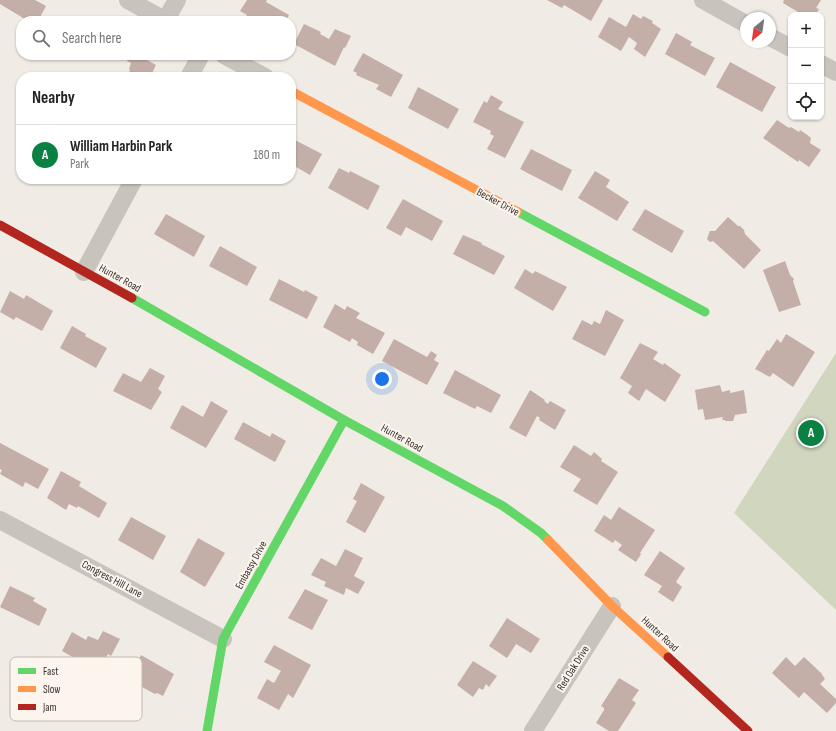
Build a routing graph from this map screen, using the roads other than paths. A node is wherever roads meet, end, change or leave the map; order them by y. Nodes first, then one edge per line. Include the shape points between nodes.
1 (128, 0) edge
2 (176, 0) edge
3 (703, 0) edge
4 (157, 16) edge
5 (168, 16) edge
6 (740, 21) edge
7 (776, 40) edge
8 (788, 46) edge
9 (198, 60) edge
10 (233, 60) edge
11 (824, 66) edge
12 (192, 72) edge
13 (256, 72) edge
14 (836, 72) edge
15 (296, 94) edge
16 (131, 184) edge
17 (0, 225) edge
18 (84, 272) junction
19 (705, 312) dead end
20 (344, 420) junction
21 (0, 520) edge
22 (612, 606) junction
23 (223, 639) junction
24 (207, 731) edge
25 (533, 731) edge
26 (748, 731) edge

1 - 4 street
2 - 5 street
3 - 6 street
7 - 8 street
9 - 12 street
10 - 13 street
11 - 14 street
15 - 19 street, Becker Drive
16 - 18 street
17 - 18 street, Hunter Road
18 - 20 street, Hunter Road
20 - 22 street, Hunter Road via 503,506 540,532
20 - 23 street, Embassy Drive
21 - 23 street, Congress Hill Lane
22 - 25 street, Red Oak Drive
22 - 26 street, Hunter Road
23 - 24 street, Embassy Drive

